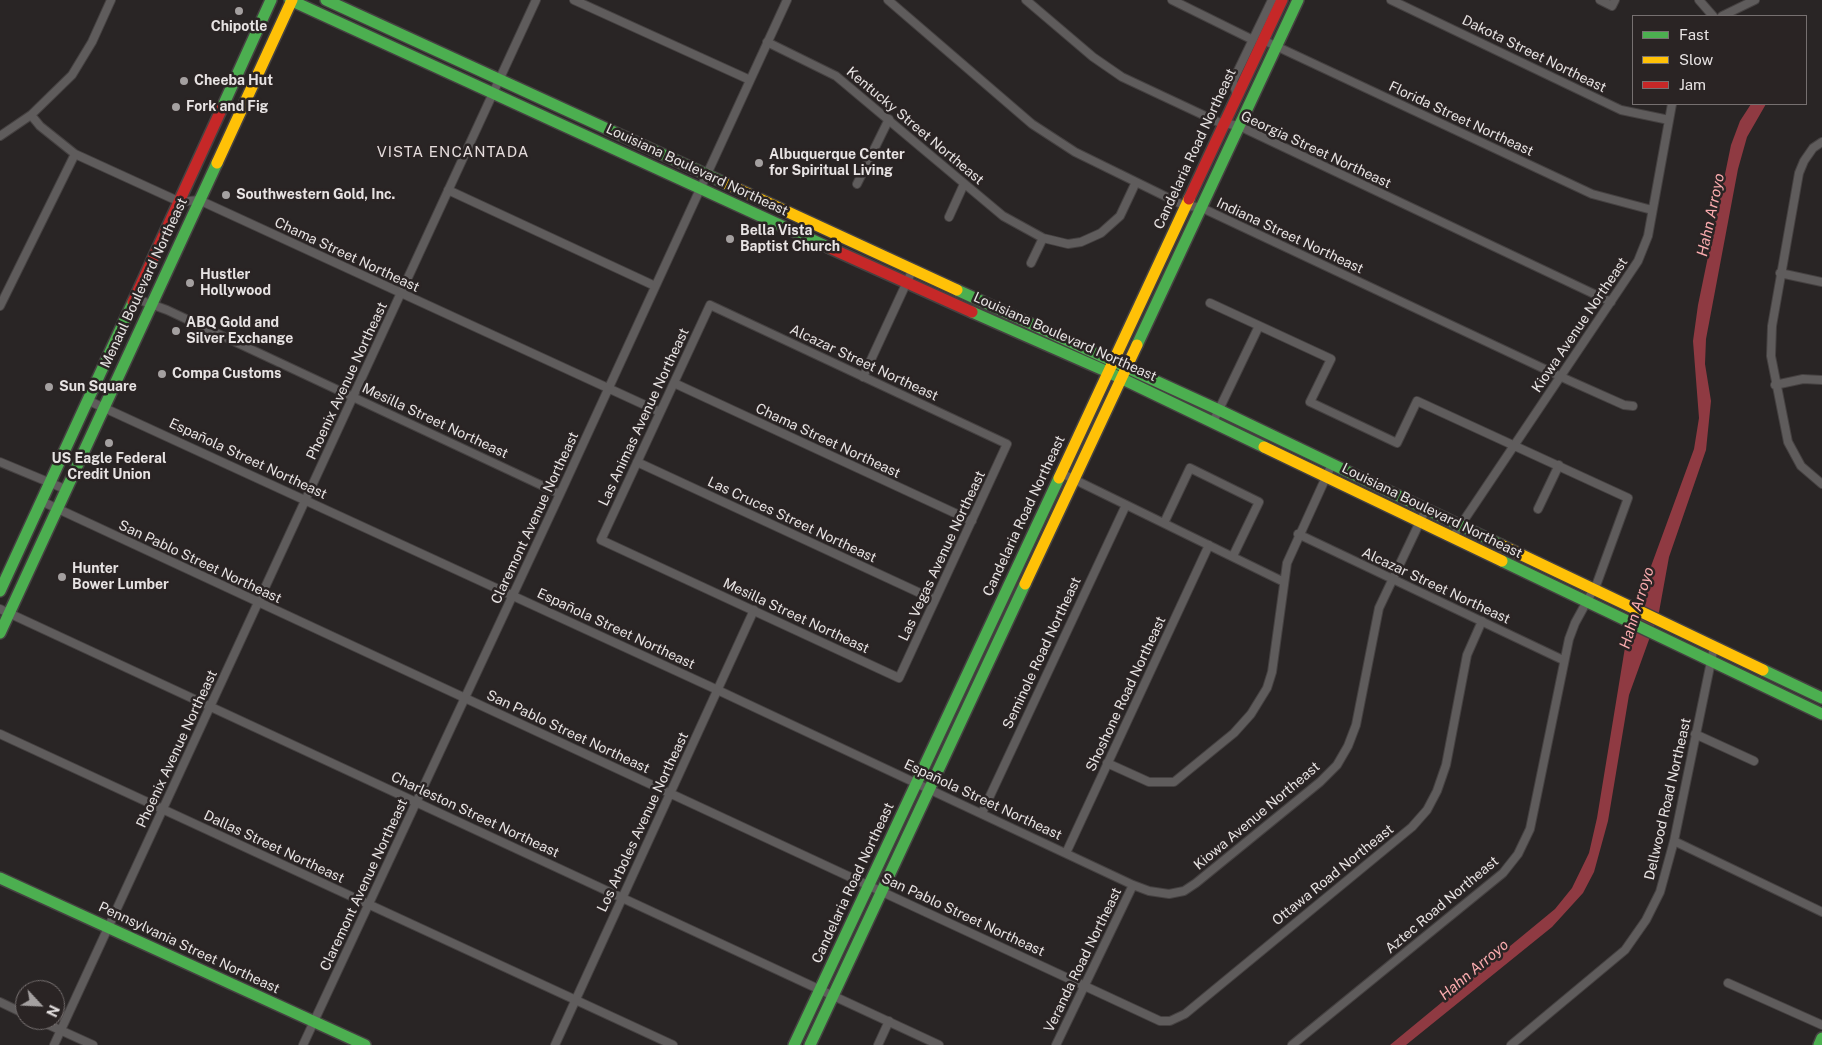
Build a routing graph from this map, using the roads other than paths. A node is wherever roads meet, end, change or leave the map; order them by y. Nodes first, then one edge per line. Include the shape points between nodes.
1 (111, 0) edge
2 (272, 0) edge
3 (292, 0) edge
4 (326, 0) edge
5 (536, 0) edge
6 (574, 0) edge
7 (786, 0) edge
8 (888, 0) edge
9 (1026, 0) edge
10 (1172, 0) edge
11 (1272, 0) edge
12 (1282, 0) edge
13 (1298, 0) edge
14 (1391, 0) edge
15 (1600, 0) edge
16 (1615, 0) edge
17 (1700, 0) edge
18 (1755, 0) edge
19 (1711, 15) edge
20 (1724, 15) edge
21 (1258, 40) junction
22 (767, 42) junction
23 (1276, 45) junction
24 (250, 48) junction
25 (750, 80) junction
26 (498, 81) junction
27 (493, 92) junction
28 (229, 93) junction
29 (245, 99) junction
30 (1672, 105) edge
31 (31, 115) junction
32 (889, 119) junction
33 (1669, 120) junction
34 (1224, 124) junction
35 (1239, 126) junction
36 (0, 136) edge
37 (1822, 142) edge
38 (225, 144) junction
39 (206, 146) junction
40 (75, 154) junction
41 (706, 175) junction
42 (1136, 182) junction
43 (856, 184) dead end
44 (964, 184) junction
45 (700, 188) junction
46 (448, 190) junction
47 (199, 200) junction
48 (180, 202) junction
49 (1185, 206) junction
50 (1200, 207) junction
51 (1652, 210) junction
52 (949, 217) dead end
53 (1043, 238) junction
54 (175, 251) junction
55 (1031, 264) dead end
56 (912, 271) junction
57 (1780, 274) junction
58 (1822, 282) edge
59 (906, 283) junction
60 (655, 286) junction
61 (401, 293) junction
62 (134, 298) junction
63 (1611, 302) junction
64 (1210, 303) dead end
65 (150, 304) junction
66 (710, 305) joint
67 (0, 306) edge
68 (1259, 326) junction
69 (1110, 367) junction
70 (1125, 367) junction
71 (1560, 376) junction
72 (863, 377) junction
73 (1120, 378) junction
74 (1822, 380) edge
75 (674, 383) junction
76 (1775, 385) junction
77 (608, 389) junction
78 (353, 397) junction
79 (87, 400) junction
80 (103, 406) junction
81 (1633, 406) dead end
82 (1219, 410) junction
83 (660, 412) junction
84 (1213, 422) junction
85 (1007, 444) joint
86 (1514, 445) junction
87 (0, 462) edge
88 (637, 462) junction
89 (1332, 464) junction
90 (1560, 465) junction
91 (1061, 473) junction
92 (1327, 477) junction
93 (1074, 480) junction
94 (50, 482) junction
95 (1822, 484) edge
96 (65, 489) junction
97 (560, 494) junction
98 (306, 500) junction
99 (41, 501) junction
100 (1126, 505) junction
101 (57, 508) junction
102 (1426, 509) junction
103 (1538, 510) dead end
104 (972, 521) junction
105 (1420, 522) junction
106 (1164, 523) junction
107 (1461, 526) junction
108 (1298, 534) junction
109 (1452, 538) junction
110 (601, 540) joint
111 (1209, 545) junction
112 (1233, 556) junction
113 (1392, 578) junction
114 (1284, 582) junction
115 (1592, 589) junction
116 (0, 591) edge
117 (513, 595) junction
118 (935, 600) junction
119 (1586, 601) junction
120 (257, 604) junction
121 (754, 610) junction
122 (5, 611) edge
123 (1482, 621) junction
124 (0, 633) edge
125 (1714, 647) junction
126 (1563, 660) junction
127 (1710, 661) junction
128 (899, 678) joint
129 (718, 690) junction
130 (465, 698) junction
131 (1821, 698) edge
132 (210, 706) junction
133 (1818, 712) edge
134 (0, 734) edge
135 (1695, 734) junction
136 (1754, 761) dead end
137 (1107, 763) junction
138 (917, 782) junction
139 (930, 788) junction
140 (671, 793) junction
141 (417, 802) junction
142 (163, 810) junction
143 (982, 813) junction
144 (1674, 841) junction
145 (1066, 853) junction
146 (0, 878) edge
147 (868, 885) junction
148 (1133, 885) junction
149 (882, 891) junction
150 (623, 896) junction
151 (369, 904) junction
152 (1822, 912) edge
153 (108, 927) junction
154 (1728, 983) dead end
155 (1084, 987) junction
156 (820, 988) junction
157 (834, 995) junction
158 (576, 1000) junction
159 (0, 1002) edge
160 (15, 1009) edge
161 (65, 1021) edge
162 (314, 1021) junction
163 (889, 1021) junction
164 (1822, 1025) edge
165 (61, 1030) joint
166 (1822, 1038) edge
167 (1514, 1044) edge
168 (54, 1045) edge
169 (93, 1045) edge
170 (303, 1045) edge
171 (365, 1045) edge
172 (555, 1045) edge
173 (673, 1045) edge
174 (794, 1045) edge
175 (810, 1045) edge
176 (878, 1045) edge
177 (939, 1045) edge
178 (1056, 1045) edge
179 (1292, 1045) edge
180 (1819, 1045) edge

1 - 31 street via 92,42 72,75
2 - 24 main road, Menaul Boulevard Northeast
3 - 27 main road, Louisiana Boulevard Northeast
3 - 29 main road, Menaul Boulevard Northeast
4 - 26 main road, Louisiana Boulevard Northeast
5 - 26 street, Phoenix Avenue Northeast
6 - 25 street
7 - 22 street, Claremont Avenue Northeast
8 - 42 street, Indiana Street Northeast via 1032,124 1075,152
9 - 34 street, Georgia Street Northeast via 1093,57 1122,77
10 - 21 street, Florida Street Northeast
11 - 21 street
12 - 21 main road, Candelaria Road Northeast
13 - 23 main road
14 - 33 street, Dakota Street Northeast via 1621,110
15 - 16 street via 1612,6
17 - 19 street
18 - 20 street
21 - 23 street, Florida Street Northeast
21 - 34 main road, Candelaria Road Northeast
22 - 25 street, Claremont Avenue Northeast
22 - 32 street, Kentucky Street Northeast via 836,76
23 - 35 main road
23 - 51 street, Florida Street Northeast via 1592,194
24 - 28 main road, Menaul Boulevard Northeast
24 - 29 main road via 241,85
25 - 41 street, Claremont Avenue Northeast
26 - 27 street, Phoenix Avenue Northeast
26 - 41 main road, Louisiana Boulevard Northeast
27 - 45 main road, Louisiana Boulevard Northeast
27 - 46 street, Phoenix Avenue Northeast
28 - 38 main road via 233,102 222,130
28 - 39 main road, Menaul Boulevard Northeast
29 - 38 main road, Menaul Boulevard Northeast
30 - 33 street, Kiowa Avenue Northeast
31 - 36 street
31 - 40 street
32 - 43 street
32 - 44 street, Kentucky Street Northeast
33 - 51 street, Kiowa Avenue Northeast
34 - 35 street, Georgia Street Northeast
34 - 49 main road, Candelaria Road Northeast
35 - 50 main road
35 - 63 street, Georgia Street Northeast
37 - 57 street via 1804,160 1799,173
38 - 47 main road, Menaul Boulevard Northeast
39 - 47 main road via 194,187
39 - 48 main road, Menaul Boulevard Northeast
40 - 48 street
40 - 67 street
41 - 45 street, Claremont Avenue Northeast
41 - 56 main road, Louisiana Boulevard Northeast
42 - 49 street, Indiana Street Northeast
42 - 53 street, Kentucky Street Northeast via 1120,216 1102,233 1068,244
44 - 52 street
44 - 53 street, Kentucky Street Northeast via 1003,216
45 - 59 main road, Louisiana Boulevard Northeast
45 - 60 street, Claremont Avenue Northeast
46 - 60 street
46 - 61 street, Phoenix Avenue Northeast
47 - 48 street
47 - 54 main road, Menaul Boulevard Northeast
47 - 61 street, Chama Street Northeast
48 - 54 main road via 184,216 176,236
48 - 62 main road, Menaul Boulevard Northeast
49 - 50 street, Indiana Street Northeast
49 - 69 main road, Candelaria Road Northeast
50 - 70 main road
50 - 71 street, Indiana Street Northeast
51 - 63 street, Kiowa Avenue Northeast via 1648,236 1638,261
53 - 55 street
54 - 65 main road, Menaul Boulevard Northeast
56 - 59 street
56 - 69 main road, Louisiana Boulevard Northeast
57 - 58 street
57 - 76 street via 1772,326 1771,356
59 - 69 main road, Louisiana Boulevard Northeast
59 - 72 street
60 - 77 street, Claremont Avenue Northeast
61 - 77 street, Chama Street Northeast
61 - 78 street, Phoenix Avenue Northeast
62 - 65 street, Mesilla Street Northeast
62 - 79 main road, Menaul Boulevard Northeast
63 - 71 street, Kiowa Avenue Northeast
64 - 68 street
65 - 78 street, Mesilla Street Northeast
65 - 80 main road, Menaul Boulevard Northeast
66 - 72 street, Alcazar Street Northeast
66 - 75 street, Las Animas Avenue Northeast
68 - 82 street
68 - 86 street via 1331,359 1310,402 1397,443 1416,401
69 - 70 main road, Louisiana Boulevard Northeast
69 - 73 main road, Louisiana Boulevard Northeast
69 - 91 main road, Candelaria Road Northeast
70 - 73 main road
70 - 82 main road, Louisiana Boulevard Northeast
71 - 81 street, Indiana Street Northeast
71 - 86 street, Kiowa Avenue Northeast
72 - 85 street, Alcazar Street Northeast
73 - 84 main road, Louisiana Boulevard Northeast
73 - 93 main road
74 - 76 street via 1803,379
75 - 83 street, Las Animas Avenue Northeast
75 - 104 street, Chama Street Northeast
76 - 95 street via 1788,442 1801,466
77 - 83 street, Chama Street Northeast
77 - 97 street, Claremont Avenue Northeast
78 - 97 street, Mesilla Street Northeast
78 - 98 street, Phoenix Avenue Northeast
79 - 80 street, Española Street Northeast
79 - 94 main road, Menaul Boulevard Northeast
80 - 96 main road, Menaul Boulevard Northeast
80 - 98 street, Española Street Northeast
82 - 84 street
82 - 89 main road, Louisiana Boulevard Northeast
83 - 88 street, Las Animas Avenue Northeast
84 - 92 main road, Louisiana Boulevard Northeast
85 - 104 street, Las Vegas Avenue Northeast
86 - 90 street
86 - 107 street, Kiowa Avenue Northeast
87 - 94 street
88 - 110 street, Las Animas Avenue Northeast
88 - 118 street, Las Cruces Street Northeast
89 - 92 street
89 - 102 main road, Louisiana Boulevard Northeast
90 - 103 street
90 - 115 street, Aztec Road Northeast via 1628,498
91 - 93 street
91 - 138 main road, Candelaria Road Northeast
92 - 105 main road, Louisiana Boulevard Northeast
92 - 108 street
93 - 100 street
93 - 139 main road
94 - 96 street
94 - 99 main road, Menaul Boulevard Northeast
96 - 101 main road, Menaul Boulevard Northeast
97 - 117 street, Claremont Avenue Northeast
98 - 117 street, Española Street Northeast
98 - 120 street, Phoenix Avenue Northeast
99 - 101 street, San Pablo Street Northeast
99 - 116 main road, Menaul Boulevard Northeast
100 - 106 street
100 - 143 street, Seminole Road Northeast
101 - 120 street, San Pablo Street Northeast
101 - 122 main road, Menaul Boulevard Northeast
102 - 105 street, Kiowa Avenue Northeast
102 - 107 main road, Louisiana Boulevard Northeast
104 - 118 street, Las Vegas Avenue Northeast
105 - 109 main road, Louisiana Boulevard Northeast
105 - 113 street, Kiowa Avenue Northeast
106 - 111 street
106 - 112 street via 1190,468 1259,502
107 - 109 street, Kiowa Avenue Northeast
107 - 115 main road, Louisiana Boulevard Northeast
108 - 113 street, Alcazar Street Northeast
108 - 114 street via 1286,563
109 - 119 main road, Louisiana Boulevard Northeast
110 - 121 street, Mesilla Street Northeast
111 - 112 street
111 - 137 street, Shoshone Road Northeast
112 - 114 street
113 - 123 street, Alcazar Street Northeast
113 - 148 street, Kiowa Avenue Northeast via 1375,622 1356,725 1337,765 1184,891 1169,894 1150,892
114 - 137 street via 1267,688 1251,714 1234,732 1174,782 1149,782
115 - 119 street, Aztec Road Northeast
115 - 125 main road, Louisiana Boulevard Northeast
117 - 129 street, Española Street Northeast
117 - 130 street, Claremont Avenue Northeast
118 - 128 street, Las Vegas Avenue Northeast
119 - 126 street, Aztec Road Northeast
119 - 127 main road, Louisiana Boulevard Northeast
120 - 130 street, San Pablo Street Northeast
120 - 132 street, Phoenix Avenue Northeast
121 - 128 street, Mesilla Street Northeast
121 - 129 street, Los Arboles Avenue Northeast
122 - 124 main road, Menaul Boulevard Northeast
122 - 132 street, Charleston Street Northeast
123 - 126 street, Alcazar Street Northeast
123 - 155 street, Ottawa Road Northeast via 1466,655 1446,765 1427,810 1412,827 1185,1014 1170,1021 1160,1021
125 - 127 street, Dellwood Road Northeast
125 - 131 main road, Louisiana Boulevard Northeast
126 - 179 street, Aztec Road Northeast via 1530,829 1518,854 1503,873
127 - 133 main road, Louisiana Boulevard Northeast
127 - 135 street, Dellwood Road Northeast
129 - 138 street, Española Street Northeast
129 - 140 street, Los Arboles Avenue Northeast
130 - 140 street, San Pablo Street Northeast
130 - 141 street, Claremont Avenue Northeast
131 - 133 main road
132 - 141 street, Charleston Street Northeast
132 - 142 street, Phoenix Avenue Northeast
134 - 142 street, Dallas Street Northeast
135 - 136 street
135 - 144 street, Dellwood Road Northeast
137 - 145 street, Shoshone Road Northeast
138 - 139 street, Española Street Northeast
138 - 147 main road, Candelaria Road Northeast
139 - 143 street, Española Street Northeast
139 - 149 main road
140 - 147 street, San Pablo Street Northeast
140 - 150 street, Los Arboles Avenue Northeast
141 - 150 street, Charleston Street Northeast
141 - 151 street, Claremont Avenue Northeast
142 - 151 street, Dallas Street Northeast
142 - 153 street, Phoenix Avenue Northeast
143 - 145 street, Española Street Northeast
144 - 152 street
144 - 167 street, Dellwood Road Northeast via 1660,892 1646,920 1624,950
145 - 148 street, Española Street Northeast
146 - 153 main road, Pennsylvania Street Northeast
147 - 149 street, San Pablo Street Northeast
147 - 156 main road, Candelaria Road Northeast
148 - 155 street, Veranda Road Northeast
149 - 155 street, San Pablo Street Northeast
149 - 157 main road
150 - 156 street, Charleston Street Northeast
150 - 158 street, Los Arboles Avenue Northeast
151 - 158 street, Dallas Street Northeast
151 - 162 street, Claremont Avenue Northeast
153 - 161 street, Phoenix Avenue Northeast
153 - 162 main road, Pennsylvania Street Northeast
154 - 164 street
155 - 178 street, Veranda Road Northeast
156 - 157 street, Charleston Street Northeast
156 - 174 main road, Candelaria Road Northeast
157 - 163 street, Charleston Street Northeast
157 - 175 main road
158 - 172 street, Los Arboles Avenue Northeast
158 - 173 street, Dallas Street Northeast
159 - 160 street
162 - 170 street, Claremont Avenue Northeast
162 - 171 main road, Pennsylvania Street Northeast
163 - 176 street
163 - 177 street, Charleston Street Northeast
165 - 168 street, Phoenix Avenue Northeast
165 - 169 street
166 - 180 main road

